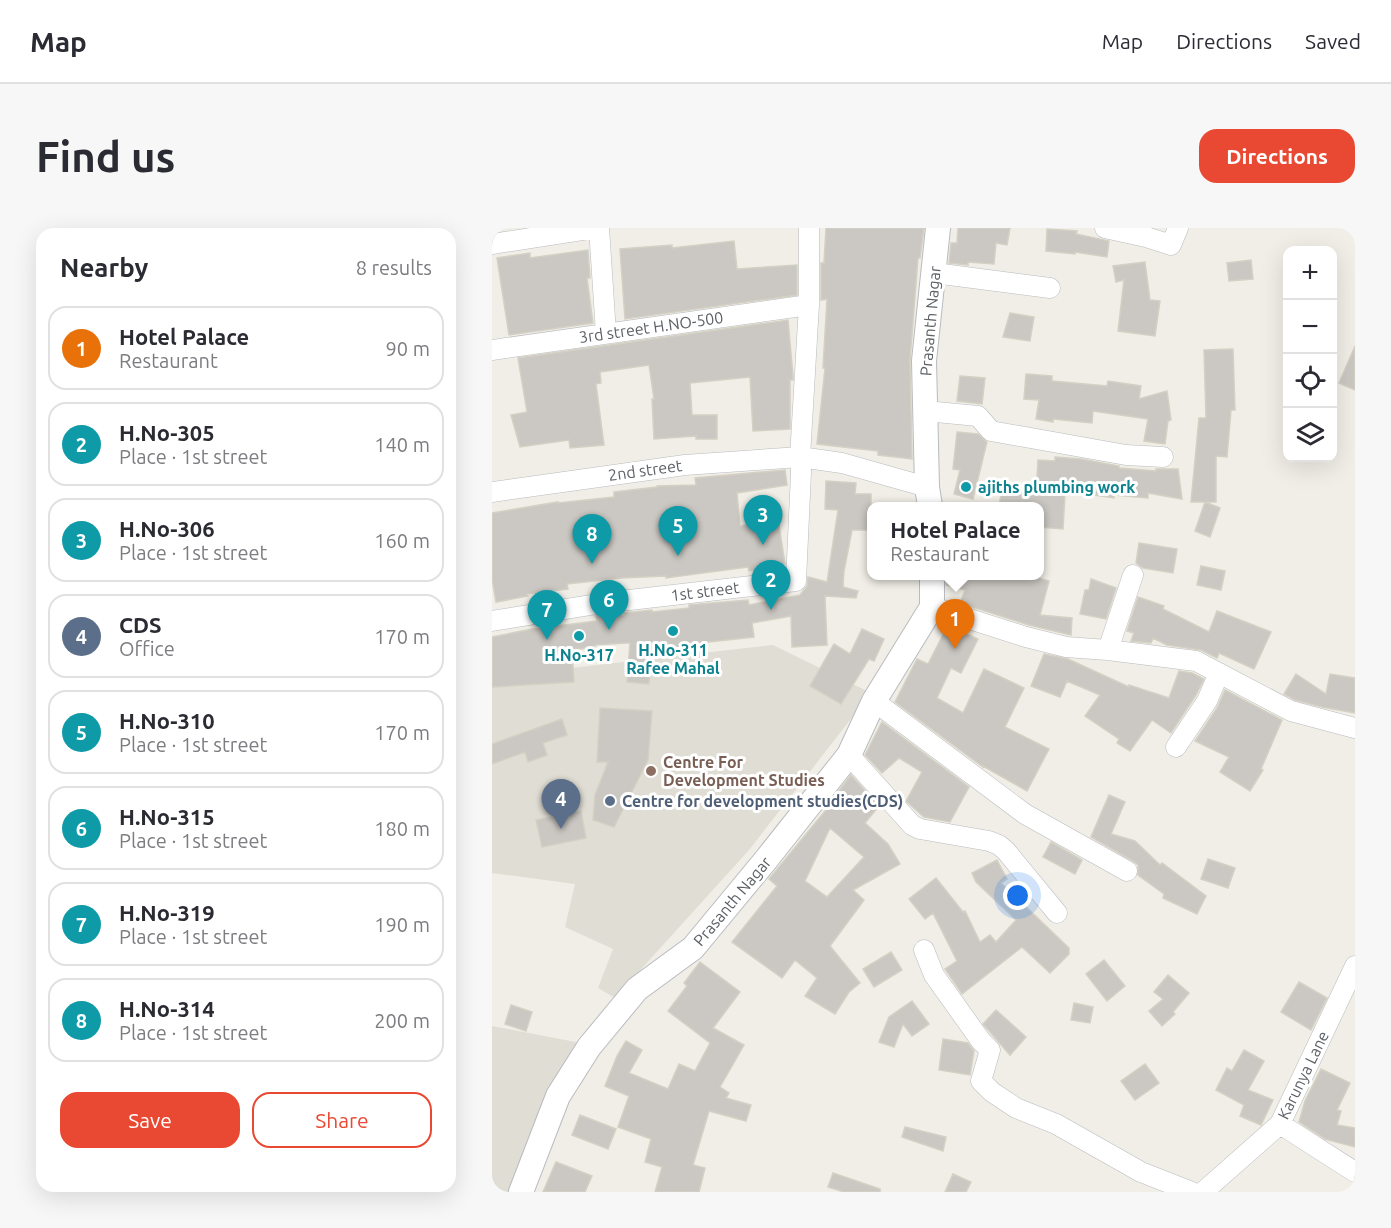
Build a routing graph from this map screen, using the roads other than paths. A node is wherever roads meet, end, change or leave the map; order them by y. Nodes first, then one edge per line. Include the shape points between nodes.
1 (597, 228) edge
2 (809, 228) edge
3 (938, 228) edge
4 (1105, 228) edge
5 (1178, 228) edge
6 (492, 244) edge
7 (934, 273) junction
8 (1050, 288) dead end
9 (809, 305) junction
10 (606, 333) junction
11 (492, 350) edge
12 (925, 411) junction
13 (800, 457) junction
14 (1163, 457) dead end
15 (492, 492) edge
16 (928, 497) edge
17 (1133, 575) dead end
18 (932, 580) edge
19 (932, 607) junction
20 (492, 621) edge
21 (1108, 650) junction
22 (1219, 673) junction
23 (874, 701) junction
24 (1355, 728) edge
25 (1176, 747) dead end
26 (849, 755) junction
27 (1127, 871) dead end
28 (1057, 913) dead end
29 (924, 950) dead end
30 (1355, 966) edge
31 (1280, 1124) junction
32 (1355, 1172) edge
33 (522, 1192) edge
34 (1192, 1192) edge
35 (1203, 1192) edge

1 - 6 street
1 - 10 street
2 - 9 street
3 - 7 street, Prasanth Nagar
4 - 5 street via 1171,245
7 - 8 street
7 - 12 street, Prasanth Nagar via 924,361
9 - 10 street, 3rd street H.NO-500
9 - 13 street
10 - 11 street, 3rd street H.NO-500
12 - 14 street via 978,416 991,431 1126,455
12 - 16 street, Prasanth Nagar
13 - 15 street, 2nd street via 685,465
13 - 16 street, 2nd street via 842,463
13 - 20 street, 1st street via 796,581 603,603
17 - 21 street
18 - 19 street
19 - 21 street via 1066,647
19 - 23 street, Prasanth Nagar
21 - 22 street via 1196,661
22 - 24 street via 1291,711
22 - 25 street via 1208,700
23 - 26 street, Prasanth Nagar
23 - 27 street via 1025,814
26 - 28 street via 912,825 989,841 1003,848
26 - 33 street, Prasanth Nagar via 693,948 638,989 589,1047 558,1096
29 - 34 street via 934,975 990,1050 981,1081 992,1092 1141,1172
30 - 31 street, Karunya Lane
31 - 32 street
31 - 35 street, Karunya Lane

